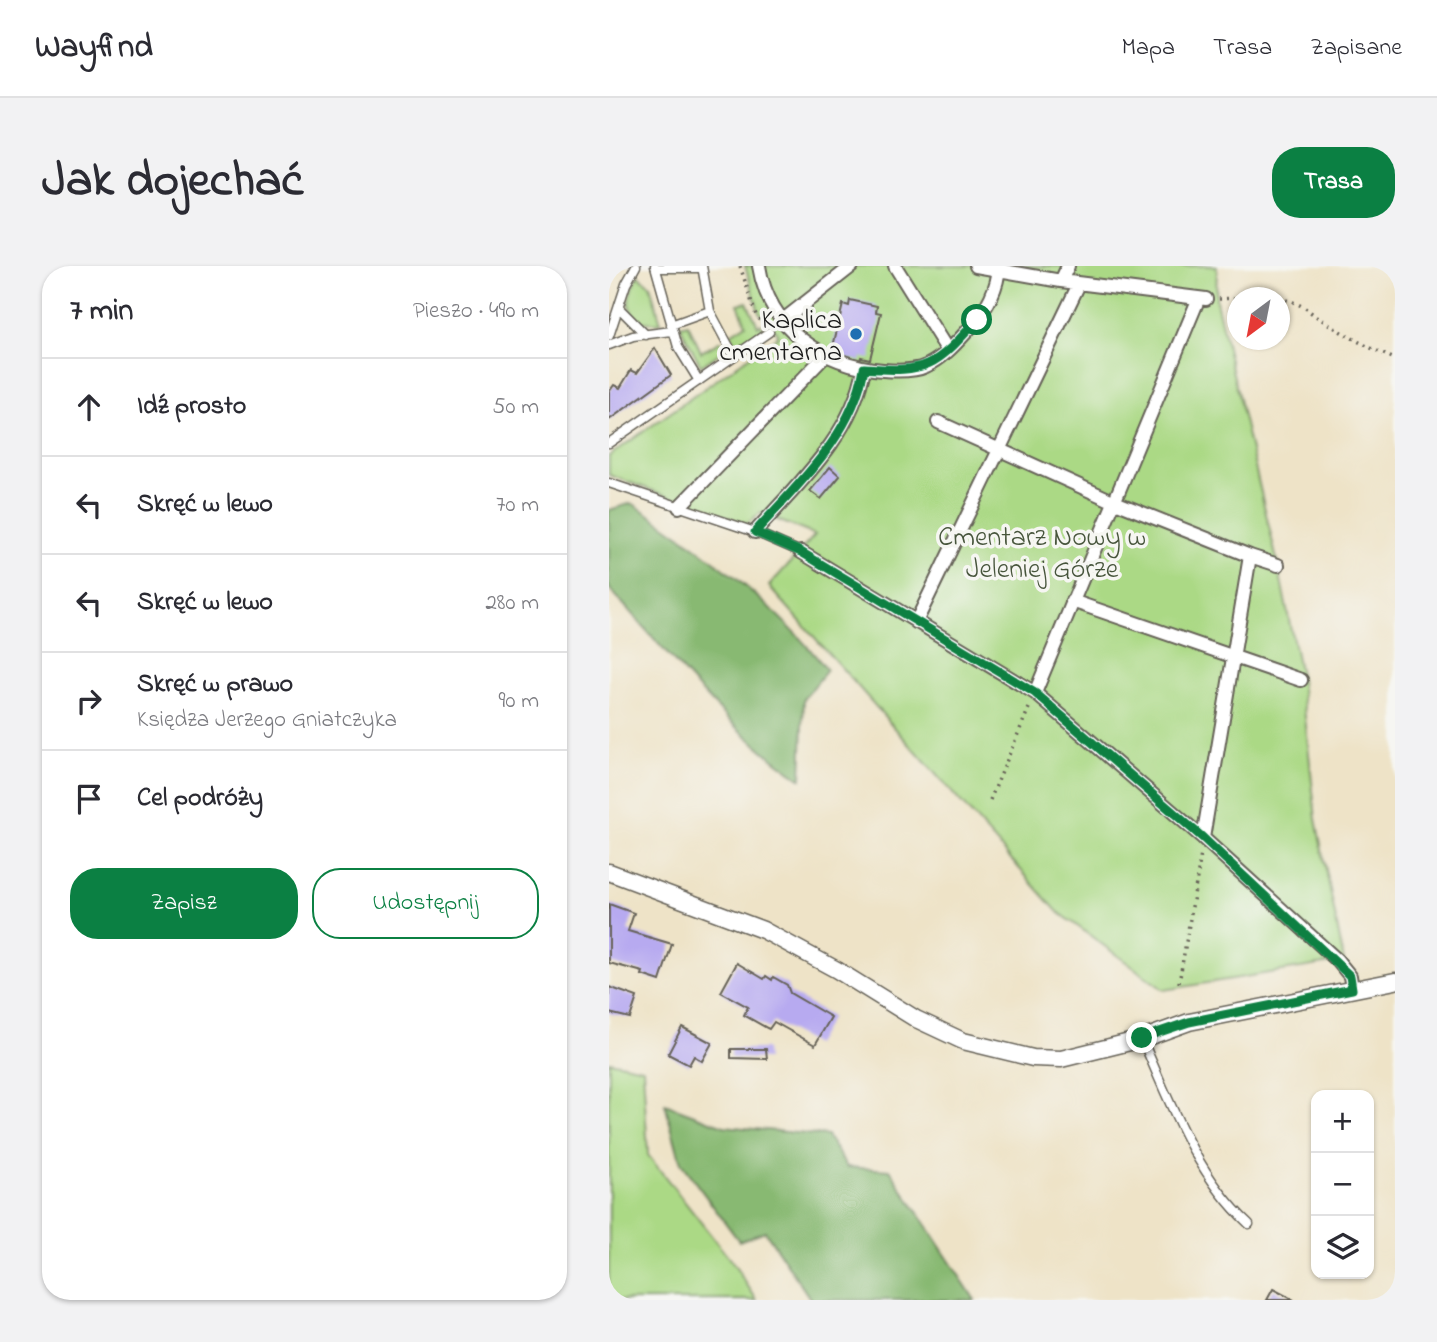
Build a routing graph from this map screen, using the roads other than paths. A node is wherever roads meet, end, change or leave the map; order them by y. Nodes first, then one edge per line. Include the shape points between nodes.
1 (636, 266) edge
2 (759, 266) edge
3 (852, 266) edge
4 (895, 266) edge
5 (976, 266) edge
6 (1068, 266) edge
7 (655, 267) edge
8 (702, 267) edge
9 (999, 268) edge
10 (1028, 271) edge
11 (1061, 281) junction
12 (1079, 284) junction
13 (618, 308) junction
14 (710, 311) junction
15 (782, 321) junction
16 (672, 328) junction
17 (769, 332) dead end
18 (646, 335) junction
19 (609, 336) edge
20 (609, 345) edge
21 (948, 351) junction
22 (734, 356) junction
23 (825, 356) junction
24 (864, 368) junction
25 (699, 381) junction
26 (938, 422) dead end
27 (609, 443) edge
28 (998, 450) junction
29 (609, 482) edge
30 (1115, 502) junction
31 (679, 507) junction
32 (755, 532) junction
33 (801, 552) joint
34 (1250, 556) junction
35 (1278, 565) dead end
36 (1072, 601) junction
37 (916, 622) junction
38 (1231, 656) junction
39 (1301, 680) dead end
40 (1035, 693) junction
41 (1203, 838) junction
42 (609, 872) edge
43 (1395, 981) edge
44 (1352, 989) junction
45 (1142, 1038) junction
46 (1249, 1224) dead end

1 - 13 lane
2 - 15 street via 762,288
3 - 15 street
4 - 21 street
5 - 9 street
6 - 11 street
7 - 8 lane
7 - 16 lane
8 - 14 lane
9 - 10 street
9 - 21 street via 987,306
10 - 11 street
11 - 12 street
12 - 28 street
12 - 30 street via 1202,300
13 - 18 lane
13 - 19 lane
14 - 16 lane
14 - 22 lane
15 - 23 street
16 - 18 lane
16 - 25 lane
17 - 22 lane
18 - 20 lane
21 - 24 street via 924,367
22 - 25 lane
23 - 24 street
23 - 31 street
24 - 32 street via 857,400 839,432
25 - 27 lane
26 - 28 street
28 - 30 street
28 - 37 street
29 - 31 lane
30 - 34 street
30 - 36 street
31 - 32 lane
32 - 33 lane
33 - 37 street
34 - 35 street
34 - 38 street
36 - 38 street
36 - 40 street
37 - 40 street
38 - 39 street
38 - 41 street
40 - 41 street
41 - 44 street via 1337,960 1350,976
42 - 45 street via 763,930 916,1019 963,1041 1033,1058 1061,1059
43 - 44 street
44 - 45 street via 1189,1022
45 - 46 lane via 1207,1174

